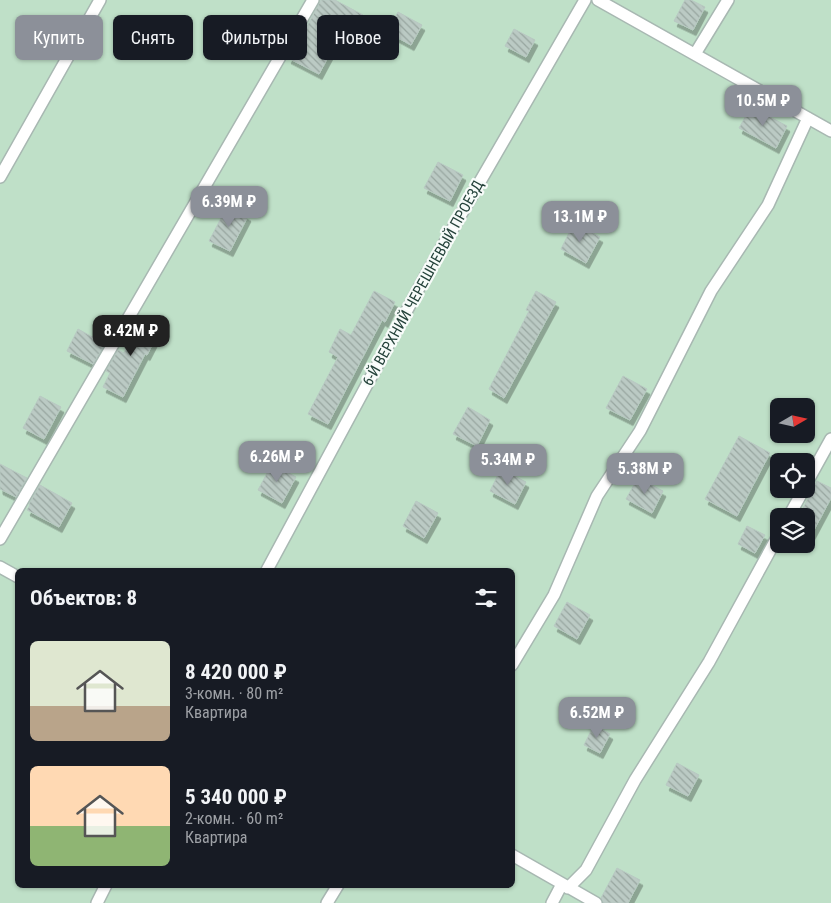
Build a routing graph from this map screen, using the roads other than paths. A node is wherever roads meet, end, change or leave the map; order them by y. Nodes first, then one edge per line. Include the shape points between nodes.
1 (100, 0) edge
2 (313, 0) edge
3 (585, 0) edge
4 (598, 0) edge
5 (728, 0) edge
6 (695, 54) junction
7 (808, 118) junction
8 (831, 131) edge
9 (0, 177) edge
10 (831, 439) edge
11 (815, 468) edge
12 (0, 539) edge
13 (770, 550) edge
14 (0, 567) edge
15 (268, 568) edge
16 (15, 575) edge
17 (515, 659) edge
18 (515, 857) edge
19 (565, 886) junction
20 (104, 888) edge
21 (336, 888) edge
22 (97, 903) edge
23 (327, 903) edge
24 (552, 903) edge
25 (596, 903) edge

1 - 9 lane
2 - 12 lane
3 - 15 lane, 6-Й ВЕРХНИЙ ЧЕРЕШНЕВЫЙ ПРОЕЗД via 426,275
4 - 6 lane
5 - 6 lane
6 - 7 lane
7 - 8 lane
7 - 17 lane via 768,205 711,291 640,431 597,496 554,595
10 - 11 lane
13 - 19 lane via 709,662 635,780 586,870
14 - 16 lane
18 - 19 lane
19 - 24 lane
19 - 25 lane
20 - 22 lane
21 - 23 lane

